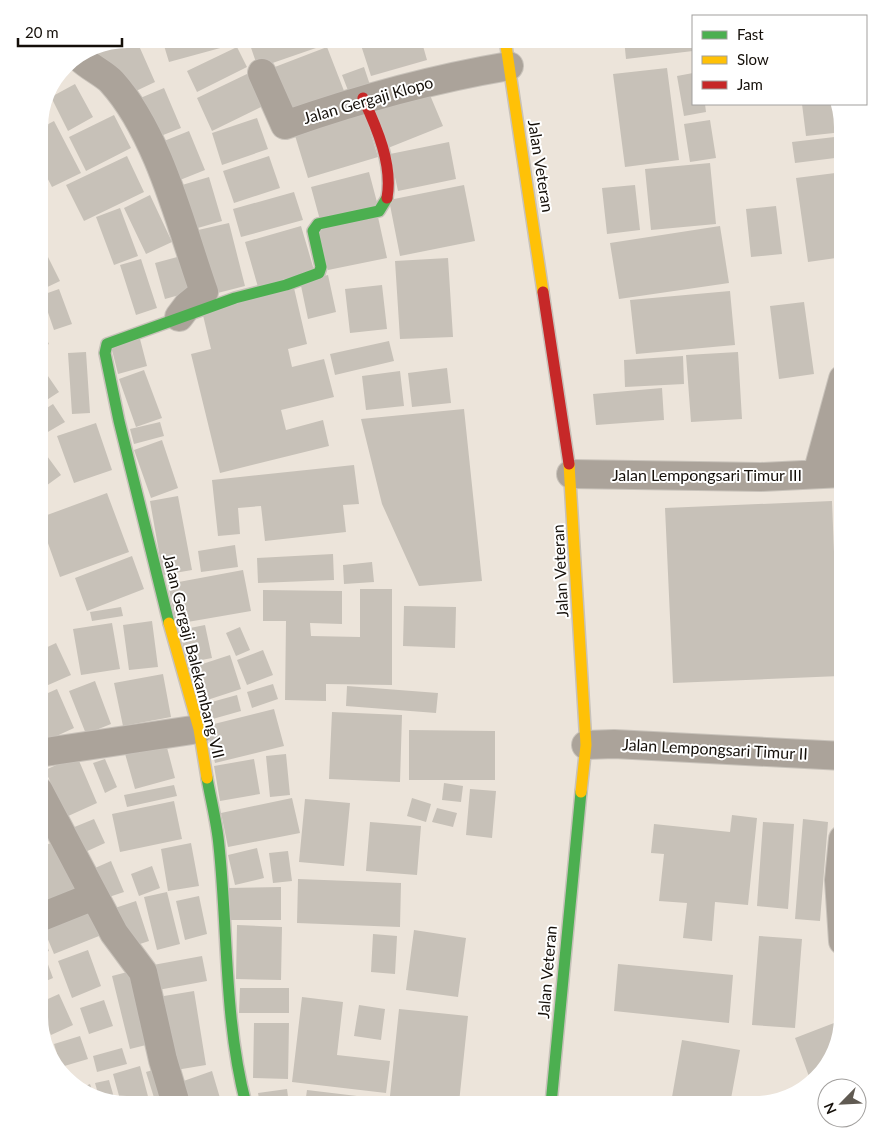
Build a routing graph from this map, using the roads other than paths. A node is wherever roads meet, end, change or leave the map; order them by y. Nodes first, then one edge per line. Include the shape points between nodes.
1 (506, 48) edge
2 (83, 61) edge
3 (509, 66) junction
4 (262, 73) dead end
5 (363, 98) junction
6 (179, 317) junction
7 (834, 444) edge
8 (830, 473) edge
9 (571, 474) junction
10 (199, 730) junction
11 (586, 745) junction
12 (48, 752) edge
13 (834, 756) edge
14 (48, 808) edge
15 (94, 896) junction
16 (48, 914) edge
17 (174, 1096) edge
18 (244, 1096) edge
19 (552, 1096) edge

1 - 3 street, Jalan Veteran
2 - 6 street via 111,81 139,121 162,170 204,292 188,304
3 - 5 street, Jalan Gergaji Klopo via 414,84
3 - 9 street, Jalan Veteran
4 - 5 street, Jalan Gergaji Klopo via 285,125
5 - 6 street via 378,128 384,154 388,188 383,208 379,212 315,227 313,231 321,267 319,273
6 - 10 street, Jalan Gergaji Balekambang VII via 111,341 105,353 180,668
7 - 8 street
8 - 9 street, Jalan Lempongsari Timur III via 761,477
9 - 11 street, Jalan Veteran
10 - 12 street
10 - 18 street, Jalan Gergaji Balekambang VII via 220,845 226,968
11 - 13 street, Jalan Lempongsari Timur II
11 - 19 street, Jalan Veteran
14 - 15 street
15 - 16 street
15 - 17 street via 114,933 143,972

